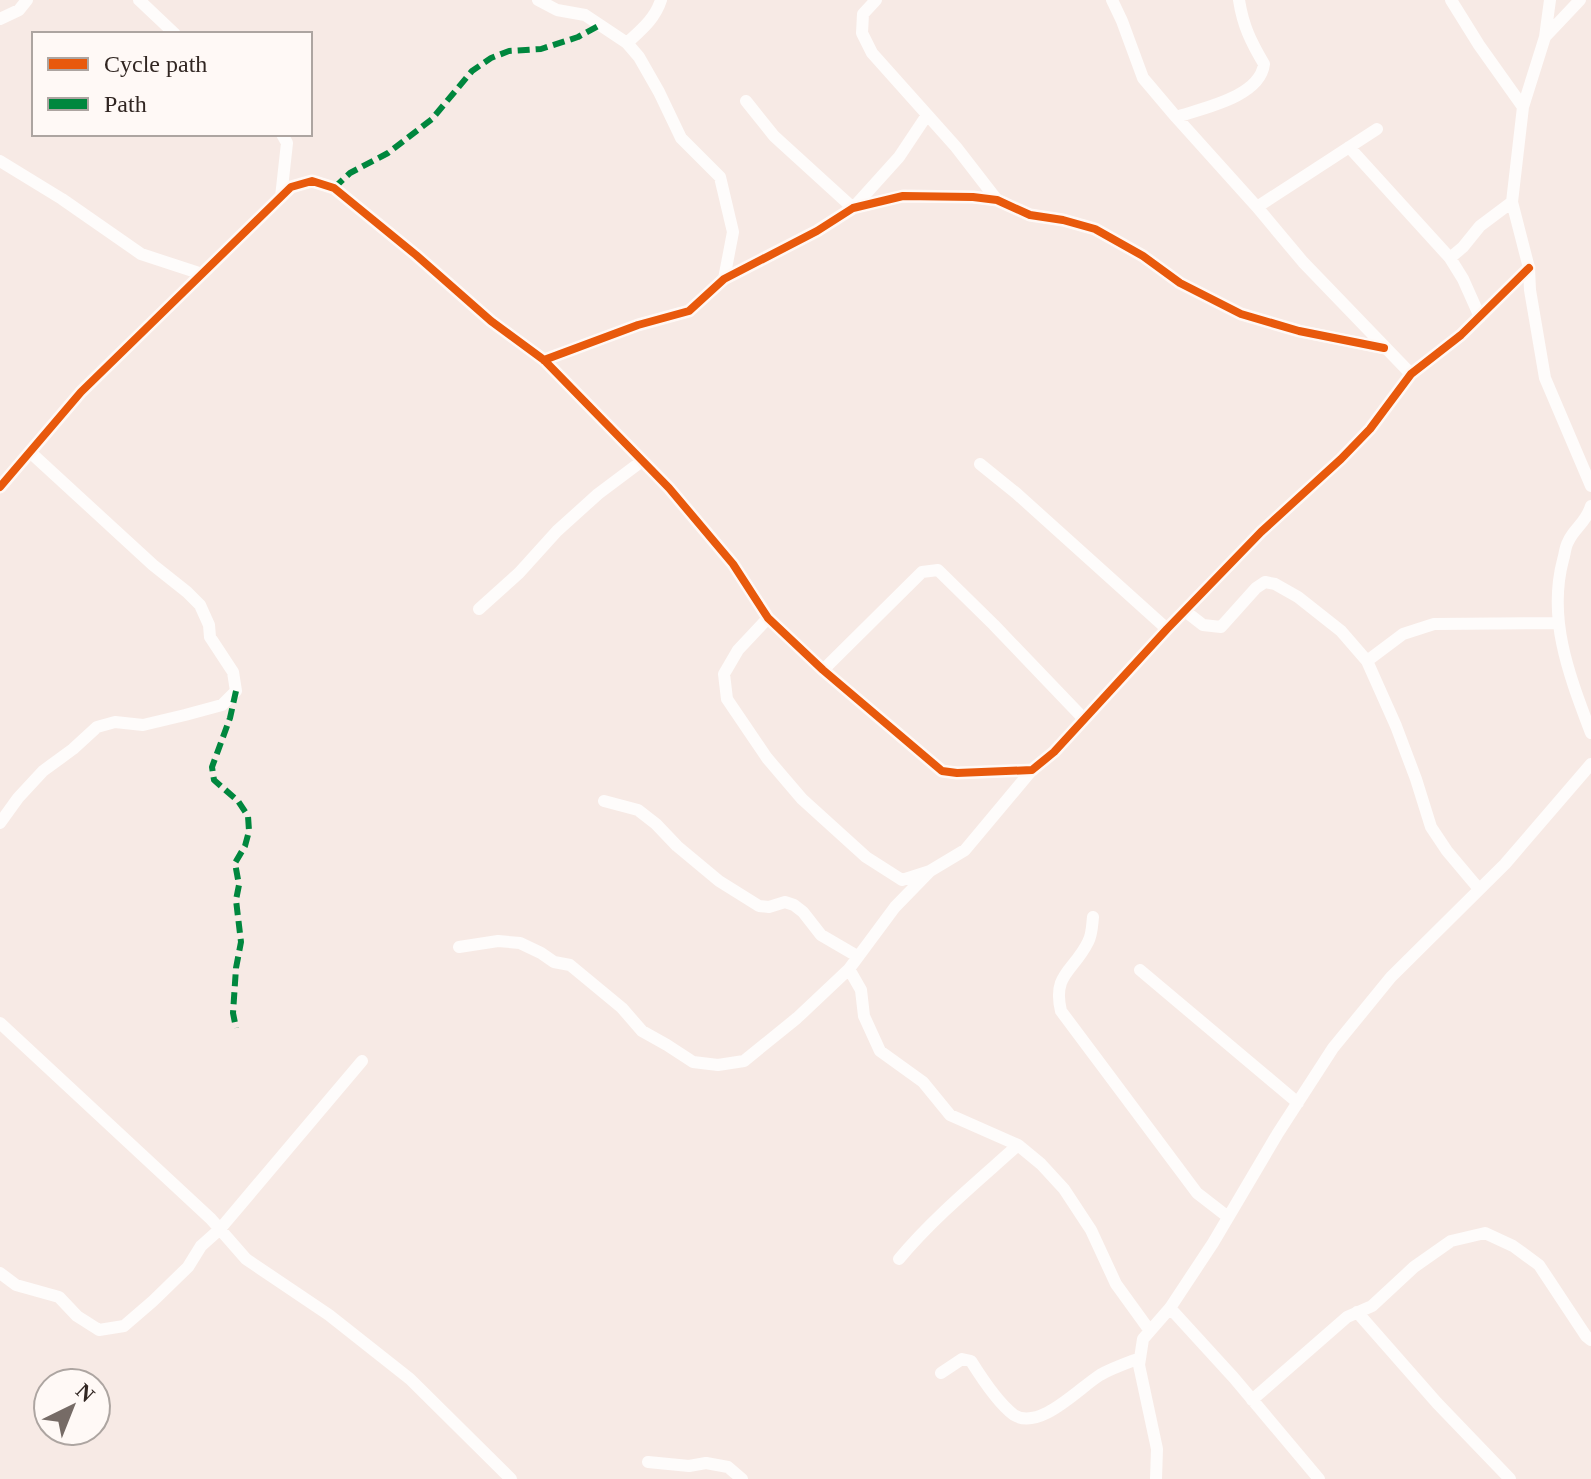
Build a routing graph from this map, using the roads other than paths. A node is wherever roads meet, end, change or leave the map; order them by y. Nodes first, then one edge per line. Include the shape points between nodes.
1 (27, 0) edge
2 (139, 0) edge
3 (538, 0) edge
4 (661, 0) edge
5 (876, 0) edge
6 (1112, 0) edge
7 (1239, 0) edge
8 (1451, 0) edge
9 (1550, 0) edge
10 (1580, 0) edge
11 (0, 19) edge
12 (173, 32) edge
13 (1545, 37) junction
14 (627, 43) junction
15 (746, 101) dead end
16 (1523, 107) junction
17 (927, 115) junction
18 (1176, 117) junction
19 (1377, 129) dead end
20 (283, 136) edge
21 (1349, 147) junction
22 (0, 161) edge
23 (281, 197) junction
24 (997, 200) junction
25 (1512, 202) junction
26 (1257, 207) junction
27 (853, 208) junction
28 (1450, 258) junction
29 (1529, 268) junction
30 (202, 274) junction
31 (724, 279) junction
32 (1480, 317) junction
33 (1384, 348) junction
34 (544, 360) junction
35 (1411, 374) junction
36 (30, 452) junction
37 (642, 461) junction
38 (980, 464) dead end
39 (1591, 486) edge
40 (0, 487) edge
41 (1591, 506) edge
42 (479, 609) dead end
43 (1185, 611) junction
44 (768, 618) junction
45 (1558, 623) junction
46 (1167, 629) junction
47 (1367, 661) junction
48 (823, 670) junction
49 (1084, 719) junction
50 (1591, 733) edge
51 (1591, 764) edge
52 (1032, 770) junction
53 (604, 801) dead end
54 (0, 823) edge
55 (930, 871) junction
56 (1479, 889) junction
57 (1093, 917) dead end
58 (459, 947) dead end
59 (857, 956) junction
60 (849, 969) junction
61 (1140, 970) dead end
62 (0, 1023) edge
63 (362, 1061) dead end
64 (1298, 1103) junction
65 (1018, 1145) junction
66 (1228, 1217) junction
67 (220, 1229) junction
68 (899, 1259) dead end
69 (0, 1273) edge
70 (1170, 1308) junction
71 (1357, 1312) junction
72 (1150, 1331) junction
73 (1591, 1340) edge
74 (1140, 1358) junction
75 (941, 1373) dead end
76 (1252, 1400) junction
77 (648, 1462) dead end
78 (511, 1479) edge
79 (742, 1479) edge
80 (1156, 1479) edge
81 (1319, 1479) edge
82 (1510, 1479) edge

1 - 11 street
2 - 12 street
3 - 14 street via 585,15
4 - 14 street via 650,22
5 - 17 street via 863,14 862,33 872,53
6 - 18 street via 1143,78
7 - 18 street via 1249,40 1264,64 1261,77 1243,94
8 - 16 street
9 - 13 street
10 - 13 street
13 - 16 street
14 - 31 street via 681,138 720,177 733,232
15 - 27 street via 774,136
16 - 25 street
17 - 24 street
17 - 27 street via 899,157
18 - 26 street
19 - 21 street
20 - 23 street via 287,143
21 - 26 street
21 - 28 street
22 - 30 street via 141,254
23 - 30 street
23 - 34 street via 291,187 312,181 334,188
24 - 27 street via 903,196
24 - 33 street via 1030,215 1095,229 1241,314
25 - 28 street
25 - 29 street
26 - 33 street
27 - 31 street
28 - 32 street
29 - 32 street
29 - 39 street via 1545,378
30 - 36 street via 81,392
31 - 34 street via 689,311
32 - 35 street
33 - 35 street
34 - 37 street
35 - 43 street via 1341,459
36 - 40 street
36 - 54 street via 200,605 210,637 233,672 236,691 222,705 185,715 143,725 115,722 97,727 43,771
37 - 42 street via 557,531
37 - 44 street via 733,564
38 - 46 street
41 - 45 street via 1568,541 1559,576
43 - 46 street
43 - 47 street via 1203,625 1221,627 1256,588 1265,582 1275,584 1341,631
44 - 48 street
44 - 55 street via 724,674 727,699 802,799 866,857 902,880
45 - 47 street via 1434,624 1403,634
45 - 50 street via 1568,671
46 - 49 street
47 - 56 street via 1431,827
48 - 49 street via 922,572 938,570
48 - 52 street via 942,771
49 - 52 street
51 - 56 street
52 - 55 street via 965,850
53 - 59 street via 638,810 719,881 759,906 794,905 821,935
55 - 59 street
56 - 64 street via 1391,977 1333,1048
57 - 66 street via 1090,939 1061,979 1061,1011 1197,1193
58 - 60 street via 520,943 570,965 642,1031 693,1062 718,1065 744,1061
59 - 60 street
60 - 65 street via 880,1051 923,1082 950,1115
61 - 64 street
62 - 67 street
63 - 67 street
64 - 66 street
65 - 68 street
65 - 72 street via 1064,1189 1116,1284
66 - 70 street
67 - 69 street via 124,1326 99,1330 59,1297 16,1285
67 - 78 street via 246,1259 410,1379
70 - 72 street
70 - 76 street
71 - 73 street via 1372,1306 1451,1241 1485,1233 1539,1265
71 - 76 street
71 - 82 street
72 - 74 street
74 - 75 street via 1101,1375 1036,1419 1016,1416 971,1361 962,1359
74 - 80 street via 1157,1449
76 - 81 street
77 - 79 street via 706,1463 728,1467

